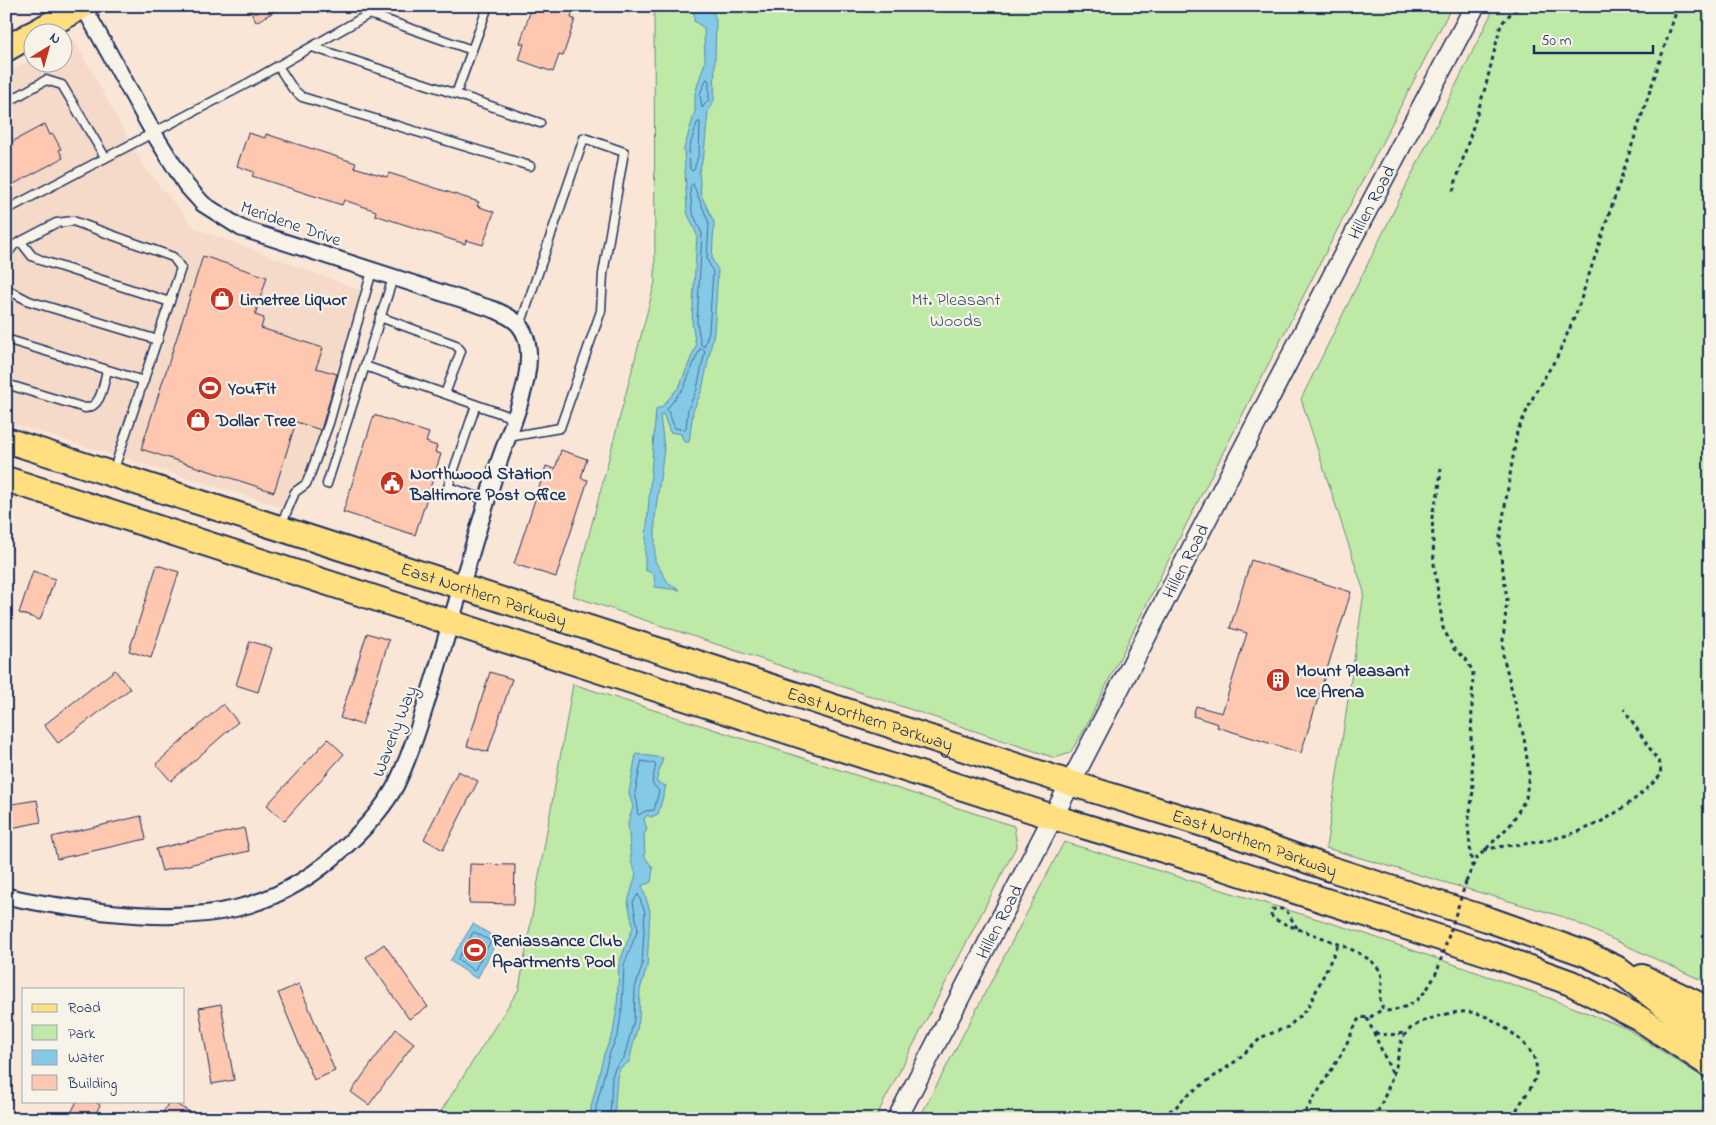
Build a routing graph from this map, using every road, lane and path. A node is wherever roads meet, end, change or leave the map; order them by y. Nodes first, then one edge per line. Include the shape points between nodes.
1 (83, 6) edge
2 (383, 6) edge
3 (1475, 6) edge
4 (1525, 6) edge
5 (1678, 6) edge
6 (485, 7) edge
7 (369, 14) junction
8 (54, 22) edge
9 (22, 39) edge
10 (312, 47) junction
11 (6, 48) edge
12 (472, 50) junction
13 (278, 66) junction
14 (456, 94) junction
15 (6, 103) edge
16 (540, 123) dead end
17 (153, 132) junction
18 (105, 157) junction
19 (530, 166) dead end
20 (1453, 192) dead end
21 (6, 210) edge
22 (21, 242) junction
23 (6, 255) edge
24 (372, 271) junction
25 (392, 278) junction
26 (6, 290) edge
27 (170, 302) junction
28 (380, 317) junction
29 (523, 331) junction
30 (6, 339) edge
31 (158, 340) junction
32 (365, 366) junction
33 (107, 371) junction
34 (144, 381) junction
35 (6, 384) edge
36 (445, 394) junction
37 (476, 405) junction
38 (514, 418) junction
39 (507, 437) junction
40 (6, 440) edge
41 (1441, 468) dead end
42 (112, 474) junction
43 (6, 479) edge
44 (327, 484) dead end
45 (487, 500) junction
46 (279, 528) junction
47 (462, 587) junction
48 (452, 621) junction
49 (1624, 709) dead end
50 (1070, 783) junction
51 (1053, 817) junction
52 (1484, 850) junction
53 (1472, 868) junction
54 (6, 896) edge
55 (1297, 928) junction
56 (1338, 945) junction
57 (1616, 968) junction
58 (1383, 1009) junction
59 (1710, 1010) edge
60 (1367, 1018) junction
61 (1375, 1033) junction
62 (1406, 1033) junction
63 (1710, 1041) edge
64 (1710, 1065) edge
65 (1393, 1073) junction
66 (897, 1119) edge
67 (1155, 1119) edge
68 (1301, 1119) edge
69 (1374, 1119) edge
70 (1513, 1119) edge

1 - 8 main road
1 - 17 street, Meridene Drive
2 - 7 lane
3 - 50 street, Hillen Road
4 - 20 path via 1513,11 1501,24
5 - 52 path via 1576,314 1517,432 1499,543 1507,598 1502,640 1524,738 1528,780 1526,798 1516,818
6 - 12 lane
7 - 10 lane
7 - 12 lane
9 - 11 main road
10 - 13 lane
10 - 14 lane
12 - 14 lane
13 - 17 lane
13 - 19 lane via 293,89 302,96
14 - 16 lane
15 - 18 lane via 46,80 62,85
17 - 18 lane
17 - 24 street, Meridene Drive via 186,185 203,204 222,218 241,228
18 - 21 lane
22 - 23 lane
22 - 27 lane via 32,256 43,262
22 - 27 lane via 56,223 74,221 173,258 182,268
24 - 25 street, Meridene Drive
24 - 46 lane via 310,475 306,484 295,492
25 - 28 lane
25 - 29 street, Meridene Drive via 495,310 511,318
26 - 31 lane via 29,301
27 - 31 lane
28 - 32 lane
28 - 36 lane via 456,345 461,351
29 - 38 street, Waverly Way via 529,347 528,364
29 - 39 lane via 584,138 624,152 603,274 601,311 568,411 560,428
30 - 33 lane
31 - 34 lane
32 - 36 lane
32 - 44 lane
33 - 34 lane
33 - 35 lane via 97,404 92,408
34 - 42 lane
36 - 37 lane
37 - 38 lane
37 - 45 lane via 448,488
38 - 39 street, Waverly Way
39 - 45 street, Waverly Way
40 - 42 main road, East Northern Parkway
41 - 53 path via 1432,514 1434,564 1444,628 1454,649 1466,659 1473,672 1473,791 1468,825
42 - 46 main road, East Northern Parkway
43 - 48 main road, East Northern Parkway
45 - 47 street, Waverly Way
46 - 47 main road, East Northern Parkway
47 - 48 street, Waverly Way
47 - 50 main road, East Northern Parkway
48 - 51 main road, East Northern Parkway
48 - 54 street, Waverly Way via 420,724 395,787 361,832 317,872 290,889 233,910 182,917 99,911
49 - 52 path via 1660,764 1662,775 1616,812 1581,832
50 - 51 street, Hillen Road
50 - 57 main road, East Northern Parkway via 1490,920
51 - 64 main road, East Northern Parkway via 1233,870 1571,983 1639,1018
51 - 66 street, Hillen Road
52 - 53 path
53 - 58 path, bridge via 1438,969 1426,994 1391,1011
55 - 55 path via 1274,919 1272,910 1286,910
55 - 56 path
56 - 58 path via 1378,968 1382,977 1380,1002
56 - 67 path via 1303,1014 1288,1027 1262,1038 1175,1108
57 - 59 main road
57 - 63 main road, East Northern Parkway
58 - 60 path
60 - 61 path
60 - 68 path via 1358,1020 1342,1053
61 - 62 path
61 - 65 path
62 - 65 path
62 - 70 path via 1439,1016 1471,1012 1498,1023 1514,1035 1531,1051 1537,1065 1534,1081 1517,1105
65 - 69 path

